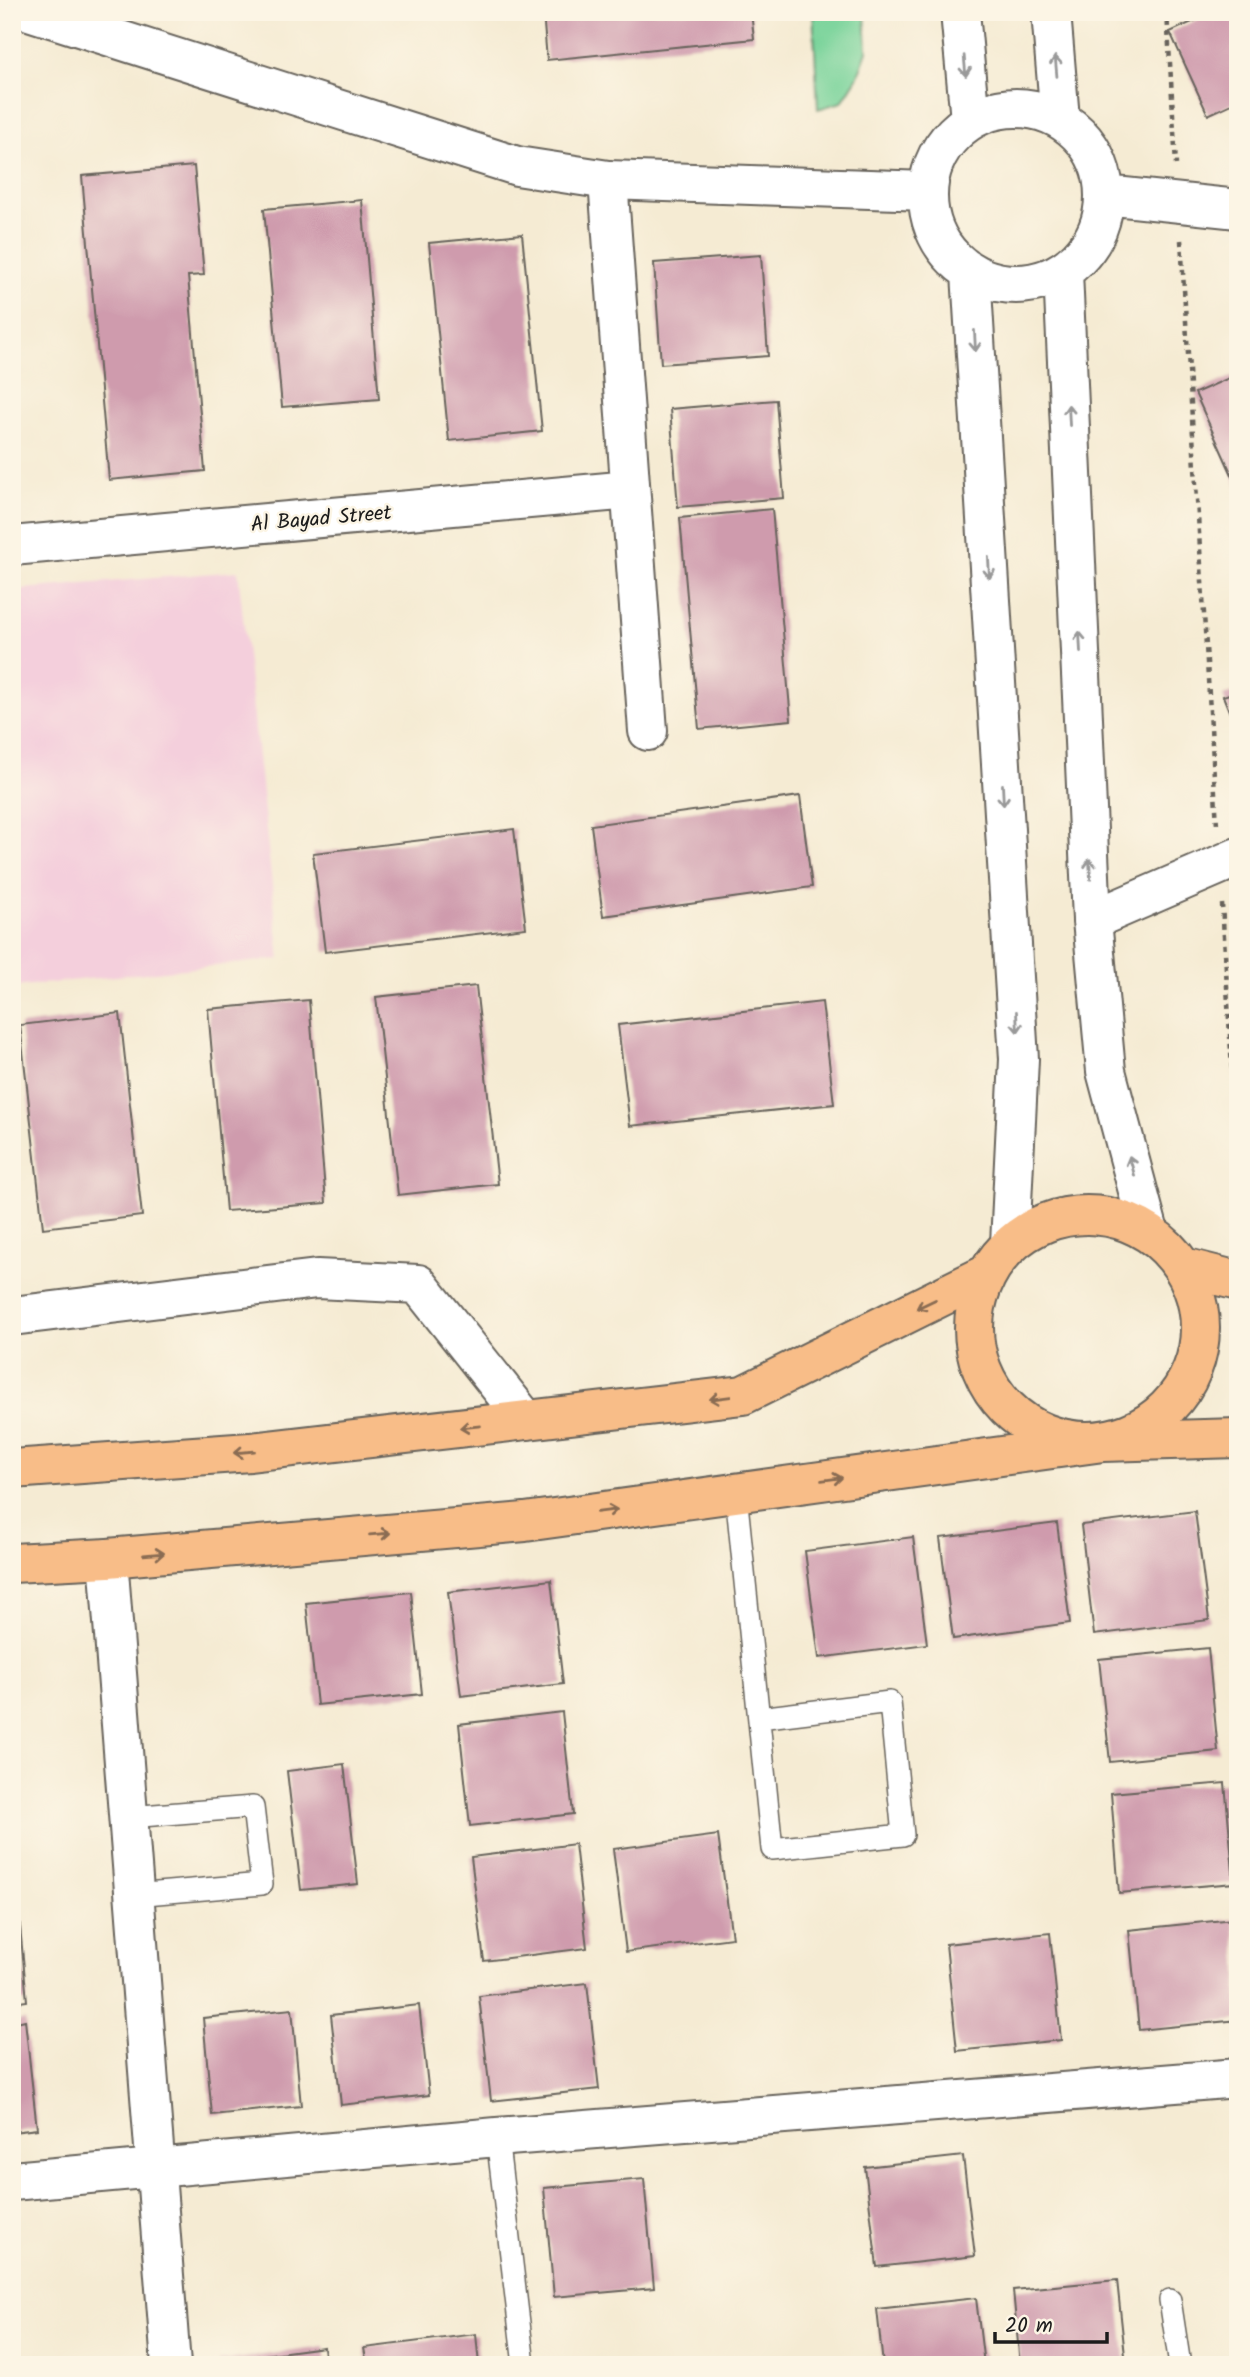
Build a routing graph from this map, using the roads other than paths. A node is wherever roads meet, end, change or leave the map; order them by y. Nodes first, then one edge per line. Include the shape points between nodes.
1 (32, 12) edge
2 (960, 12) edge
3 (1051, 12) edge
4 (1060, 119) junction
5 (970, 120) junction
6 (608, 180) junction
7 (927, 191) junction
8 (1105, 195) junction
9 (1238, 209) edge
10 (1062, 272) junction
11 (971, 273) junction
12 (630, 490) junction
13 (12, 546) edge
14 (648, 731) dead end
15 (1229, 860) edge
16 (1093, 920) junction
17 (1149, 1232) junction
18 (1010, 1244) junction
19 (1183, 1267) junction
20 (987, 1274) junction
21 (1238, 1281) edge
22 (12, 1316) edge
23 (526, 1420) junction
24 (1238, 1438) edge
25 (1103, 1442) junction
26 (12, 1469) edge
27 (736, 1493) junction
28 (108, 1558) junction
29 (12, 1563) edge
30 (759, 1718) junction
31 (129, 1817) junction
32 (134, 1895) junction
33 (1238, 2078) edge
34 (497, 2137) junction
35 (156, 2167) junction
36 (12, 2181) edge
37 (1170, 2300) dead end
38 (171, 2365) edge
39 (524, 2365) edge
40 (1180, 2365) edge

1 - 6 street via 517,166
2 -> 5 street
4 -> 3 street
4 - 5 street via 1015,107
4 - 8 street via 1084,138 1099,164
5 - 7 street via 948,138 934,163
6 - 7 street
6 - 12 street
7 - 11 street via 929,215 938,238 951,258
8 - 9 street
8 - 10 street via 1100,225 1086,251
10 - 11 street via 1041,282 1017,285
16 -> 10 street
11 -> 18 street via 1019,1059
12 - 13 street, Al Bayad Street
12 - 14 street
15 - 16 street
17 -> 16 street via 1106,1071
17 - 18 main road via 1115,1217 1077,1214 1041,1224
17 - 19 main road
18 - 20 main road
19 - 21 main road
19 - 25 main road via 1198,1301 1201,1339 1191,1376 1170,1408 1139,1431
20 -> 23 main road via 743,1395
20 - 25 main road via 975,1308 975,1343 985,1378 1005,1408 1033,1430 1068,1441
22 - 23 street via 317,1279 418,1283
23 -> 26 main road via 250,1452
24 - 25 main road
27 -> 25 main road
28 -> 27 main road via 525,1522
27 - 30 lane
28 - 29 main road
28 - 31 street
30 - 30 lane via 772,1849 903,1835 890,1702
31 - 32 street
31 - 32 lane via 253,1807 262,1884
32 - 35 street
33 - 34 street
34 - 35 street
34 - 39 lane
35 - 36 street
35 - 38 street
37 - 40 lane

